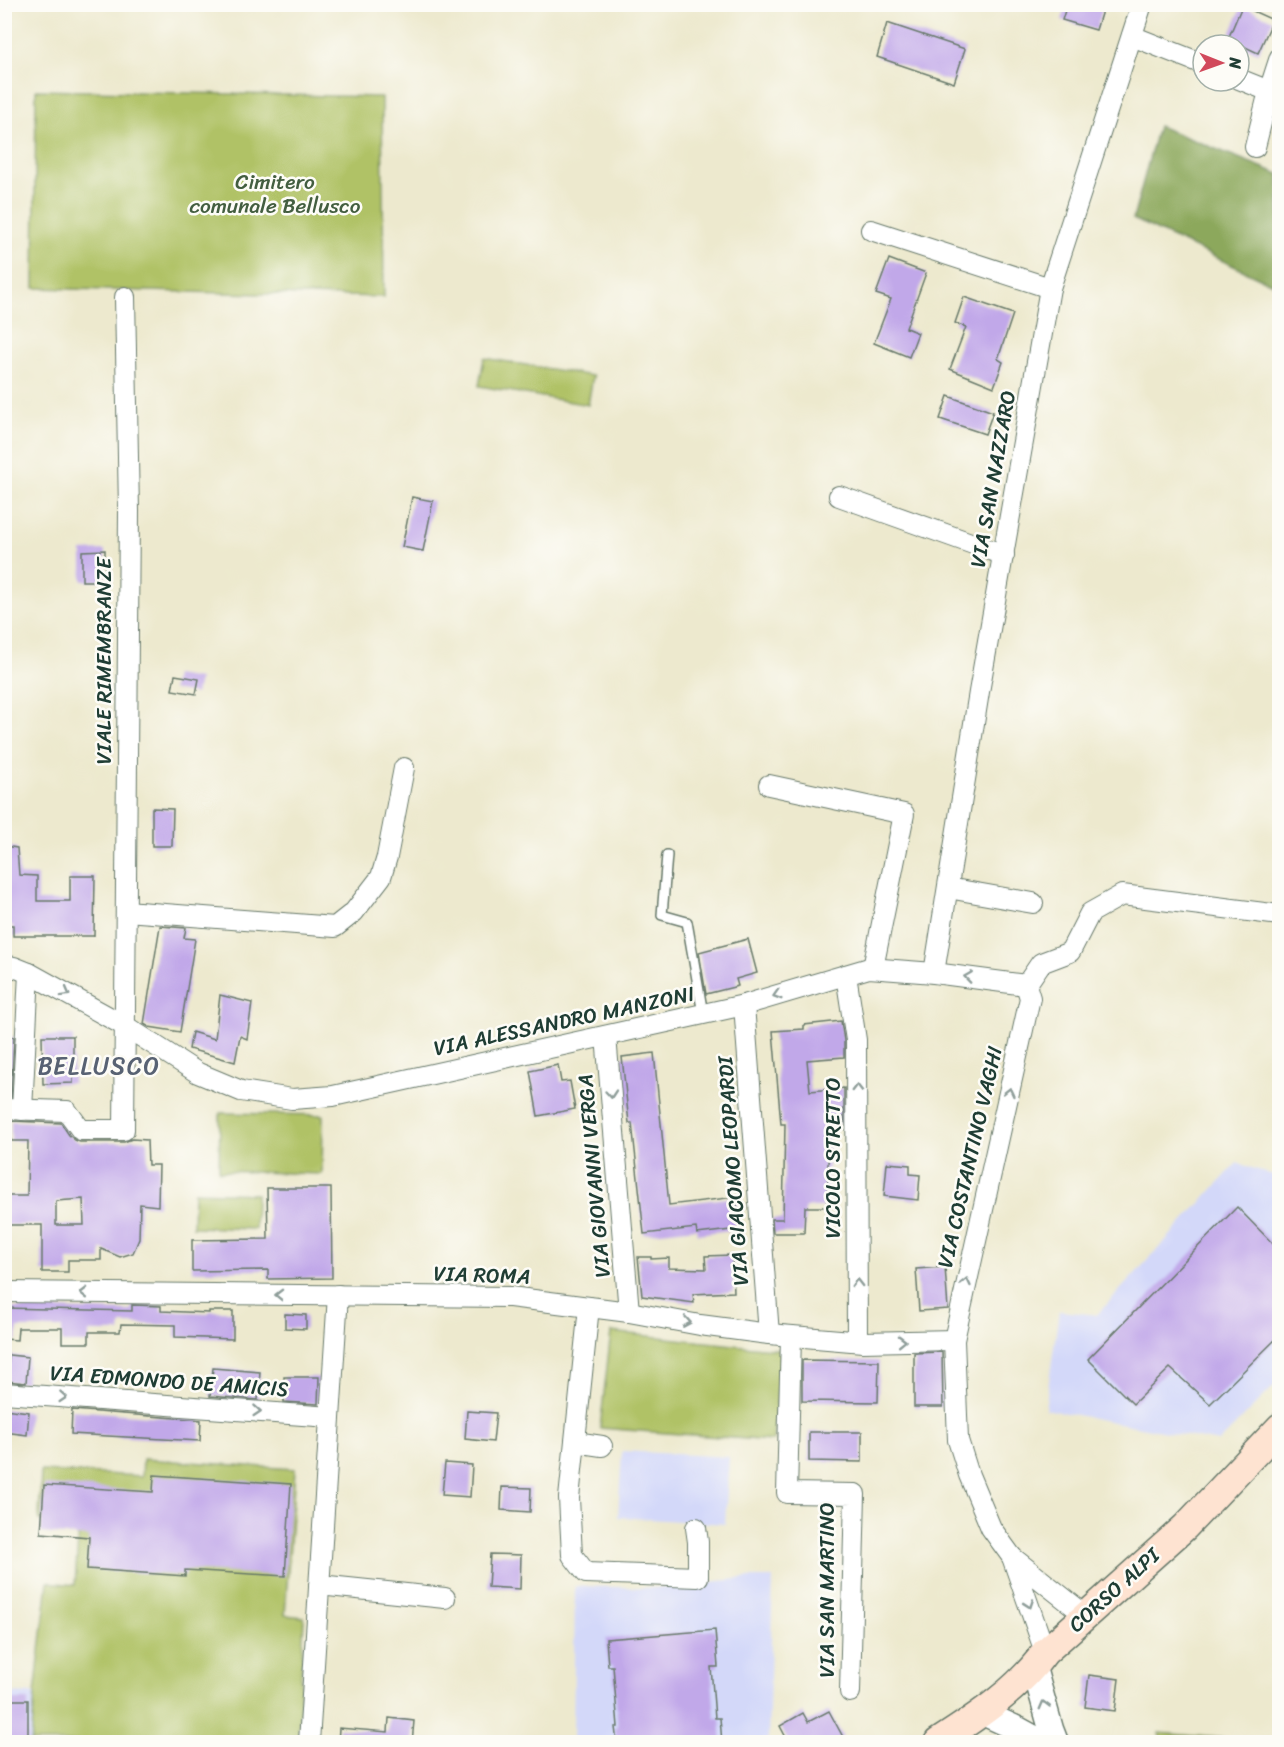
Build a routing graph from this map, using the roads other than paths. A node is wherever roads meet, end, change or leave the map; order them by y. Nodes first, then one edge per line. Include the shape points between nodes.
1 (1142, 4) edge
2 (1132, 36) junction
3 (1280, 57) edge
4 (1191, 59) edge
5 (1251, 84) edge
6 (1269, 91) junction
7 (1255, 147) dead end
8 (871, 230) dead end
9 (1050, 288) junction
10 (125, 297) dead end
11 (839, 496) dead end
12 (1004, 555) junction
13 (404, 768) dead end
14 (769, 785) dead end
15 (667, 855) dead end
16 (948, 888) junction
17 (1033, 903) dead end
18 (126, 911) junction
19 (1280, 915) edge
20 (16, 968) edge
21 (873, 968) junction
22 (934, 973) junction
23 (846, 975) junction
24 (1026, 985) junction
25 (744, 1005) junction
26 (703, 1014) junction
27 (125, 1026) junction
28 (606, 1036) junction
29 (13, 1109) edge
30 (4, 1292) edge
31 (338, 1295) junction
32 (589, 1307) junction
33 (629, 1312) junction
34 (769, 1334) junction
35 (791, 1336) junction
36 (954, 1340) junction
37 (857, 1341) junction
38 (4, 1393) edge
39 (330, 1417) junction
40 (1280, 1427) edge
41 (575, 1442) junction
42 (602, 1446) dead end
43 (696, 1528) dead end
44 (1012, 1557) junction
45 (319, 1585) junction
46 (445, 1598) dead end
47 (1085, 1615) junction
48 (1040, 1660) junction
49 (850, 1692) dead end
50 (983, 1713) junction
51 (309, 1743) edge
52 (938, 1743) edge
53 (1042, 1743) edge
54 (1056, 1743) edge

1 - 2 street, VIA SAN NAZZARO
2 - 4 street
2 - 9 street, VIA SAN NAZZARO
3 - 6 street
5 - 6 street
6 - 7 street
8 - 9 street
9 - 12 street, VIA SAN NAZZARO
10 - 18 street, VIALE RIMEMBRANZE via 129,511
11 - 12 street
12 - 16 street, VIA SAN NAZZARO
13 - 18 street via 381,877 354,912 335,927
14 - 21 street via 904,814
15 - 26 lane via 662,915 687,922
16 - 17 street
16 - 22 street, VIA SAN NAZZARO
18 - 27 street, VIALE RIMEMBRANZE
19 - 24 street via 1122,895 1090,913 1070,952 1041,963
20 -> 27 street, VIA ALESSANDRO MANZONI
20 - 29 street
21 - 22 street, VIA ALESSANDRO MANZONI
21 - 23 street, VIA ALESSANDRO MANZONI
24 -> 22 street, VIA ALESSANDRO MANZONI
23 -> 25 street, VIA ALESSANDRO MANZONI
37 -> 23 street, VICOLO STRETTO via 856,1040
36 -> 24 street, VIA COSTANTINO VAGHI via 1030,998
25 - 26 street, VIA ALESSANDRO MANZONI
25 - 34 street, VIA GIACOMO LEOPARDI
26 - 28 street, VIA ALESSANDRO MANZONI
27 - 28 street, VIA ALESSANDRO MANZONI via 198,1073 242,1091 292,1099 333,1096
27 - 29 street, VIALE RIMEMBRANZE via 124,1130 81,1130 68,1111
28 -> 33 street, VIA GIOVANNI VERGA
31 -> 30 street, VIA ROMA
31 - 32 street, VIA ROMA via 510,1297
31 - 39 street
32 - 33 street, VIA ROMA
32 - 41 street
33 -> 34 street, VIA ROMA
34 - 35 street, VIA ROMA
35 - 37 street, VIA ROMA
35 - 49 street, VIA SAN MARTINO via 787,1493 855,1494
37 -> 36 street, VIA ROMA
36 - 44 street, VIA COSTANTINO VAGHI via 958,1440 991,1528
38 -> 39 street, VIA EDMONDO DE AMICIS
39 - 45 street
40 - 47 main road, CORSO ALPI via 1185,1527
41 - 42 street
41 - 43 street via 569,1498 572,1555 586,1573 698,1577
44 - 47 street
44 -> 48 street
45 - 46 street
45 - 51 street
47 - 48 main road, CORSO ALPI
48 - 50 main road, CORSO ALPI
54 -> 48 street
50 - 52 main road, CORSO ALPI
50 - 53 street

